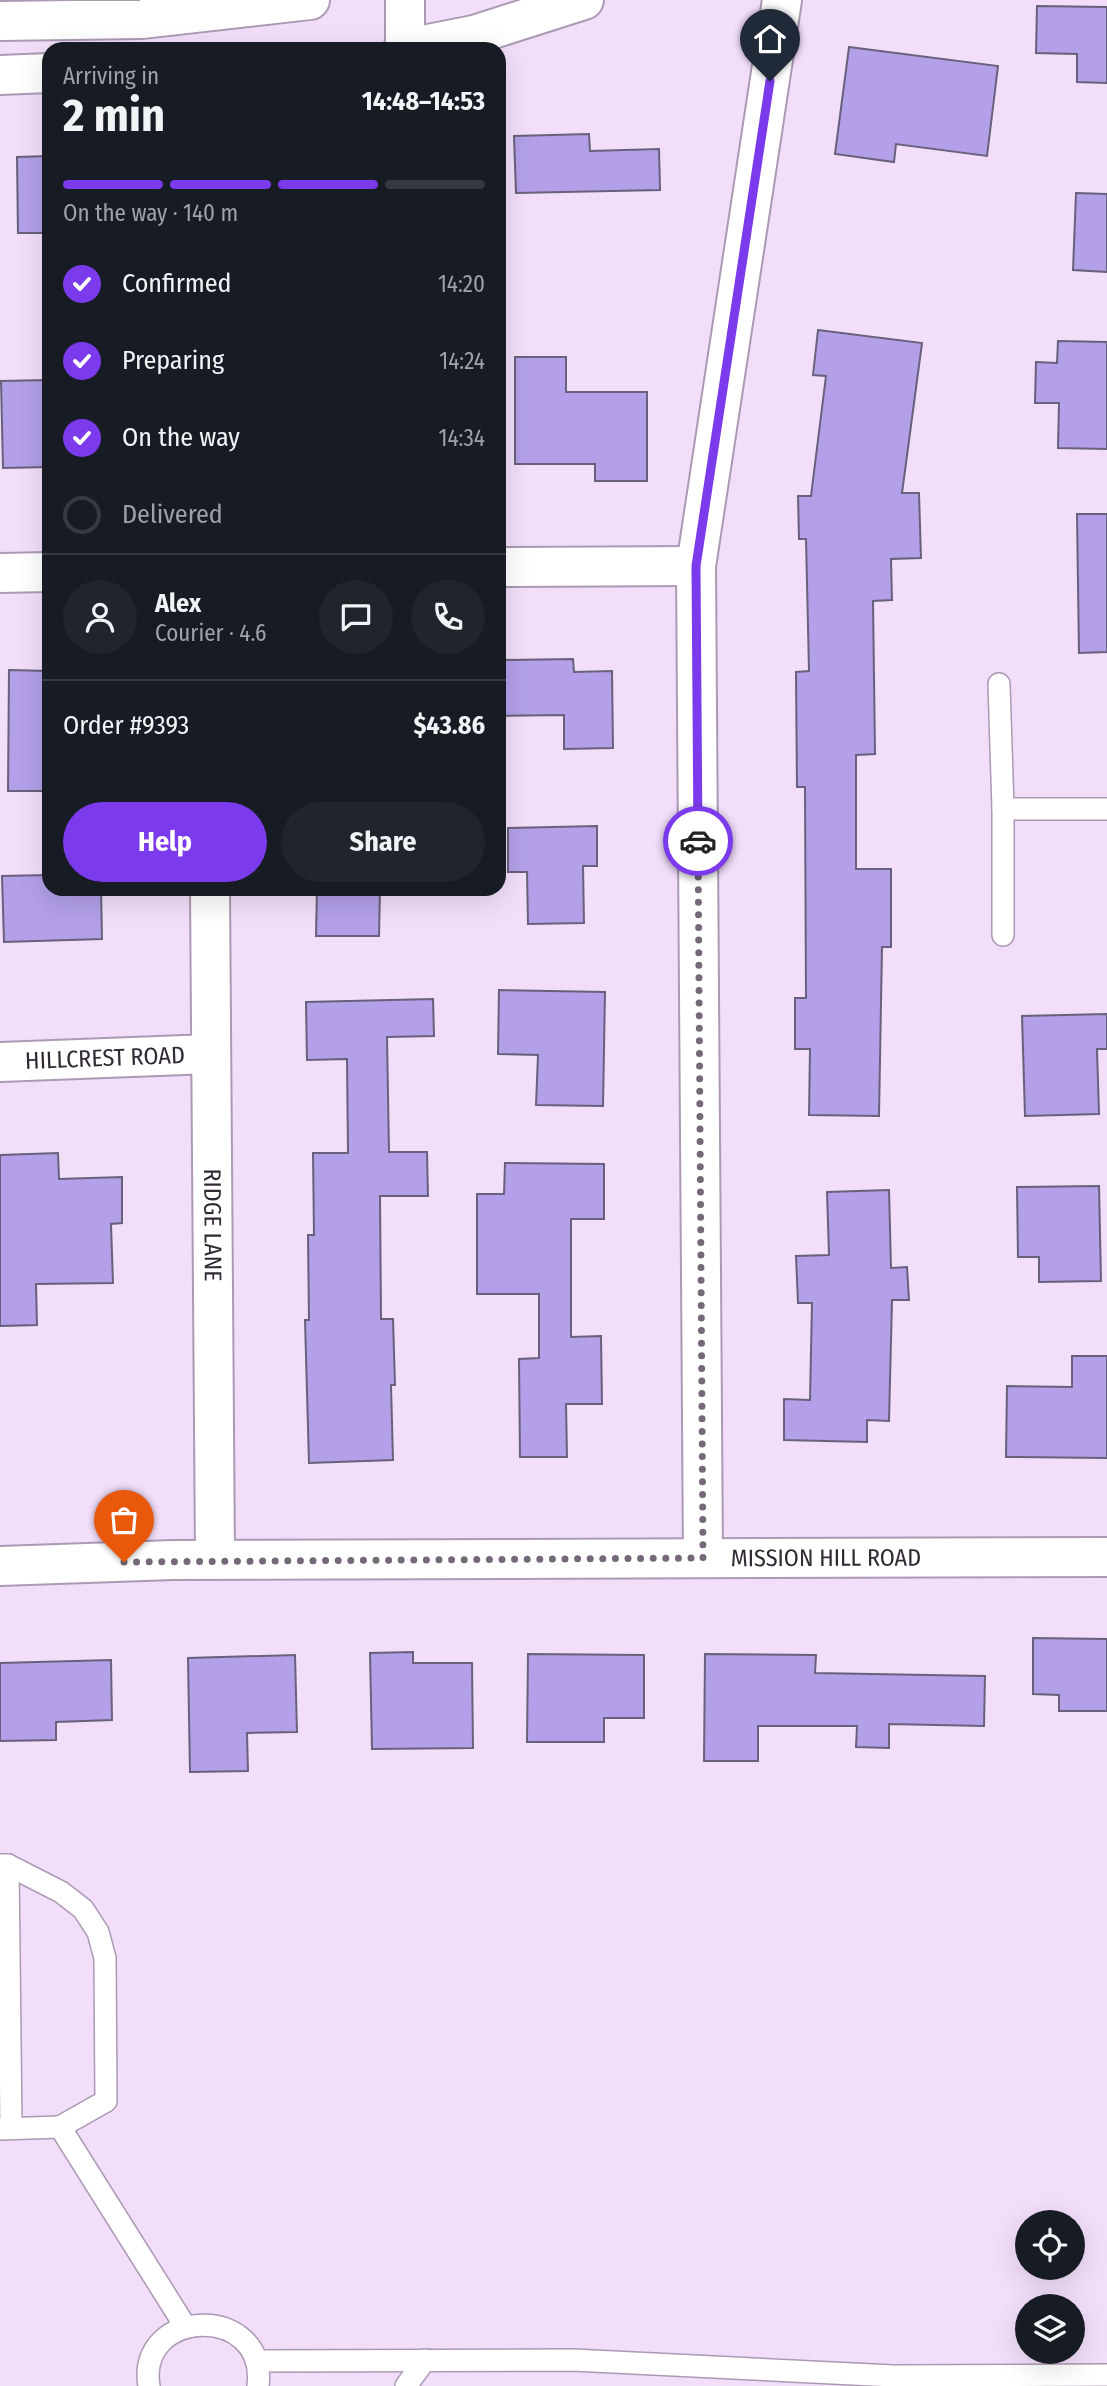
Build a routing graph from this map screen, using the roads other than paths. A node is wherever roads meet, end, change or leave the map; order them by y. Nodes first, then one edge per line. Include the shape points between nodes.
1 (310, 0) edge
2 (405, 0) edge
3 (584, 0) edge
4 (782, 0) edge
5 (0, 21) edge
6 (404, 42) edge
7 (439, 42) edge
8 (42, 73) edge
9 (0, 75) edge
10 (506, 566) edge
11 (696, 566) junction
12 (42, 572) edge
13 (0, 573) edge
14 (999, 684) dead end
15 (1003, 809) junction
16 (1107, 809) edge
17 (210, 896) edge
18 (1003, 934) dead end
19 (211, 1054) junction
20 (0, 1062) edge
21 (1107, 1557) edge
22 (703, 1558) junction
23 (215, 1560) junction
24 (0, 1566) edge
25 (4, 1865) edge
26 (60, 2127) junction
27 (6, 2128) edge
28 (185, 2326) junction
29 (425, 2360) junction
30 (258, 2361) junction
31 (1107, 2375) edge
32 (149, 2386) edge
33 (258, 2386) edge
34 (406, 2386) edge

1 - 5 street via 142,19
2 - 6 street
3 - 7 street
4 - 11 street
8 - 9 street
10 - 11 street
11 - 22 street
12 - 13 street
14 - 15 lane
15 - 16 lane
15 - 18 lane
17 - 19 street, RIDGE LANE
19 - 20 street, HILLCREST ROAD
19 - 23 street, RIDGE LANE
21 - 22 street, MISSION HILL ROAD
22 - 23 street, MISSION HILL ROAD
23 - 24 street, MISSION HILL ROAD
25 - 26 lane via 61,1892 83,1909 98,1932 105,1958 106,2101
25 - 27 lane
26 - 27 lane
26 - 28 lane
28 - 30 lane via 202,2323 234,2333
28 - 32 lane via 158,2347 150,2363
29 - 30 lane
29 - 31 lane via 573,2360 893,2376
29 - 34 lane
30 - 33 lane

